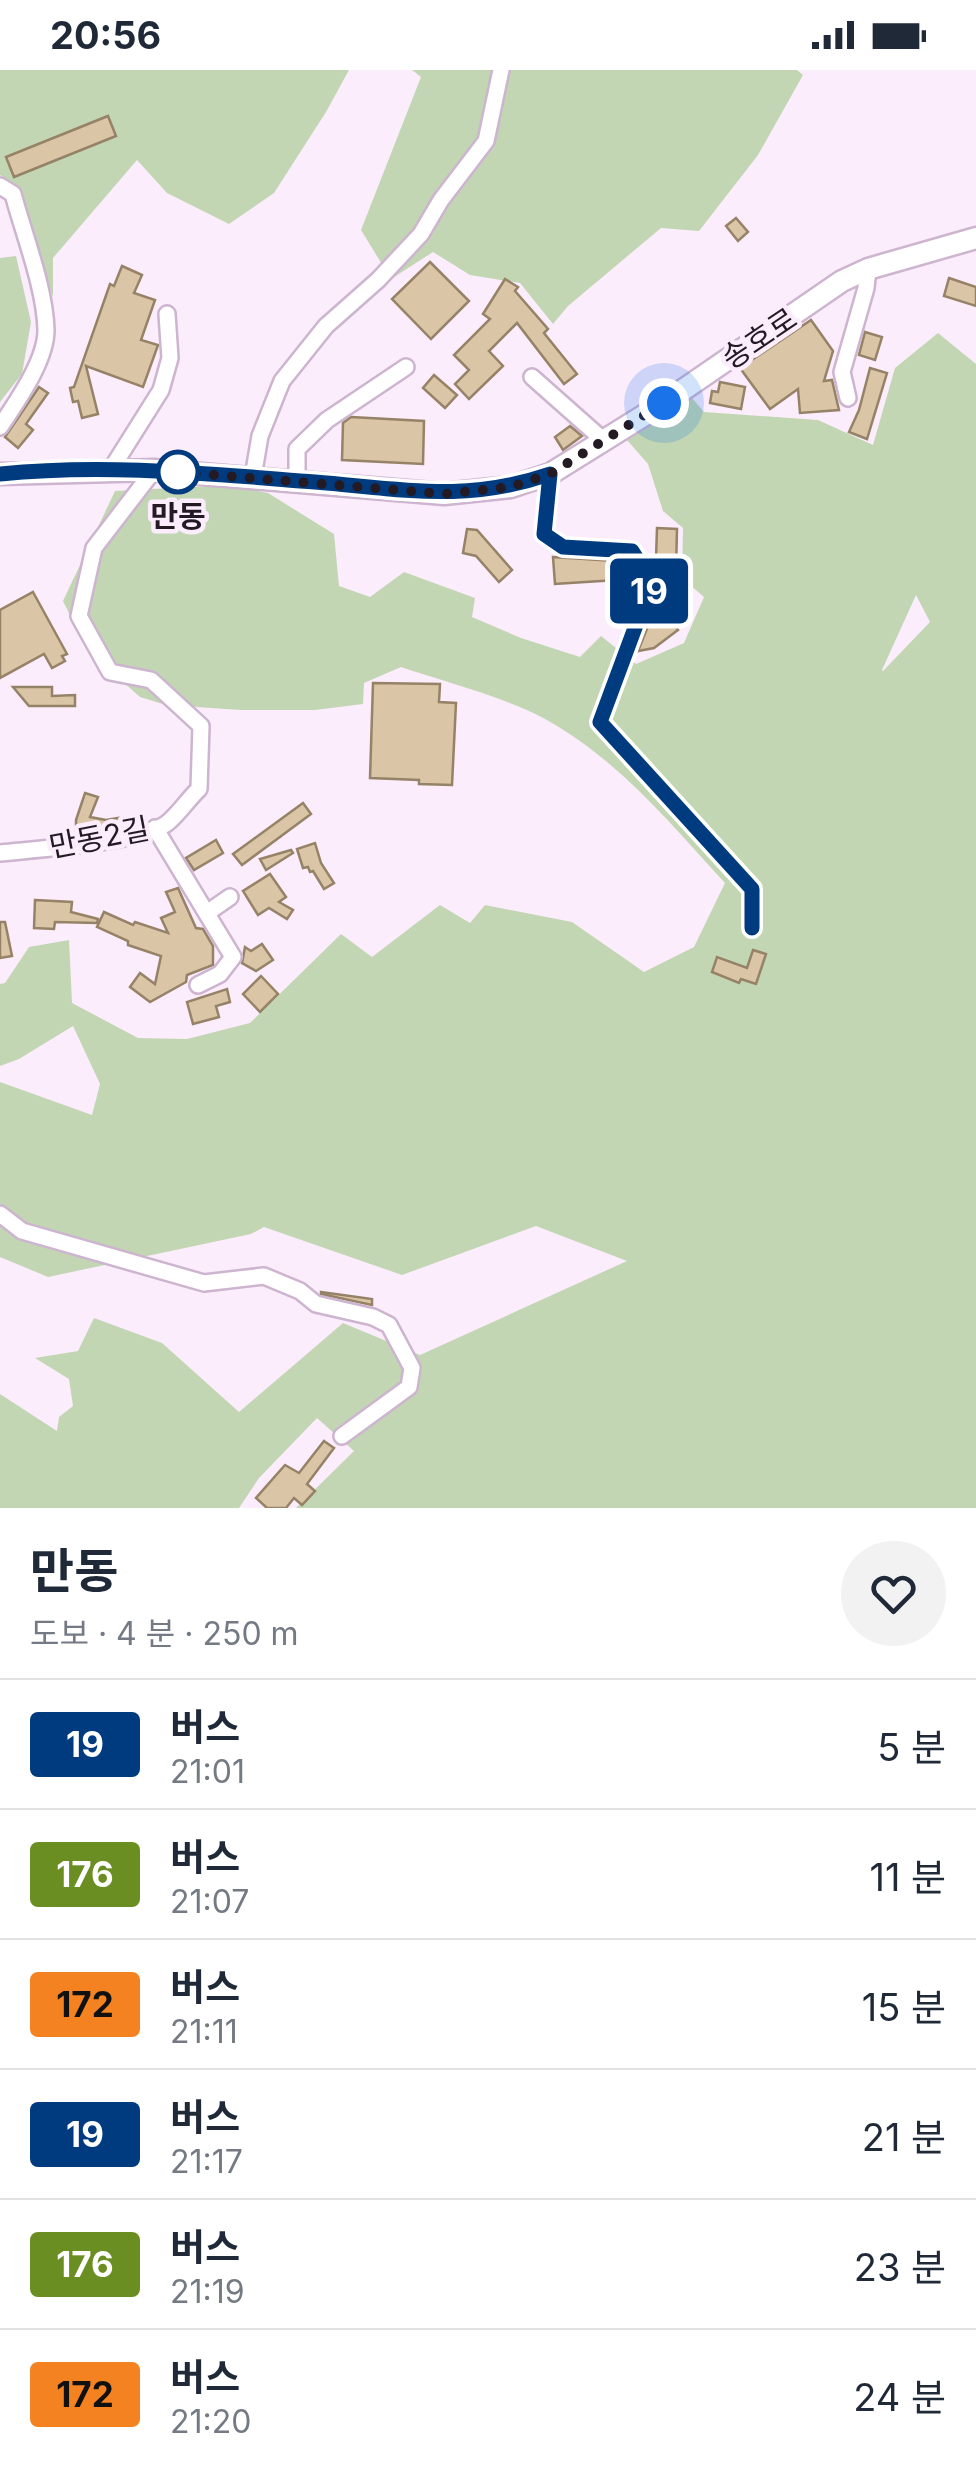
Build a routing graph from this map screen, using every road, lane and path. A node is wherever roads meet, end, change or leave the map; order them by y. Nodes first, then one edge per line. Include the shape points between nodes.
1 (501, 70) edge
2 (0, 186) edge
3 (976, 238) edge
4 (868, 270) junction
5 (167, 314) dead end
6 (406, 367) dead end
7 (532, 377) dead end
8 (848, 398) dead end
9 (0, 427) edge
10 (602, 439) junction
11 (154, 470) junction
12 (110, 471) junction
13 (0, 474) edge
14 (550, 474) junction
15 (253, 477) junction
16 (297, 481) junction
17 (154, 828) junction
18 (0, 853) edge
19 (230, 897) dead end
20 (207, 913) junction
21 (752, 928) dead end
22 (198, 986) dead end
23 (0, 1214) edge
24 (342, 1436) dead end

1 - 15 street via 486,140 421,234 326,326 282,381 260,436
2 - 9 street via 12,194 46,332 31,378
3 - 4 main road, 송호로
4 - 8 street via 842,372
4 - 10 main road, 송호로
5 - 12 street via 170,358 161,390
6 - 16 street via 296,448
7 - 10 street
10 - 14 main road, 송호로
11 - 12 main road, 송호로
11 - 15 main road, 송호로
11 - 17 street, 만동2길 via 94,548 79,616 110,672 150,680 202,726 198,788 166,824
12 - 13 main road, 송호로
14 - 16 main road, 송호로 via 511,487 444,494
14 - 21 street via 544,534 563,547 632,551 652,582 600,722 752,889
15 - 16 main road, 송호로
17 - 18 street, 만동2길 via 106,841
17 - 20 street
19 - 20 street
20 - 22 street via 233,958
23 - 24 street via 22,1231 204,1283 264,1276 316,1304 388,1325 412,1368 409,1387

